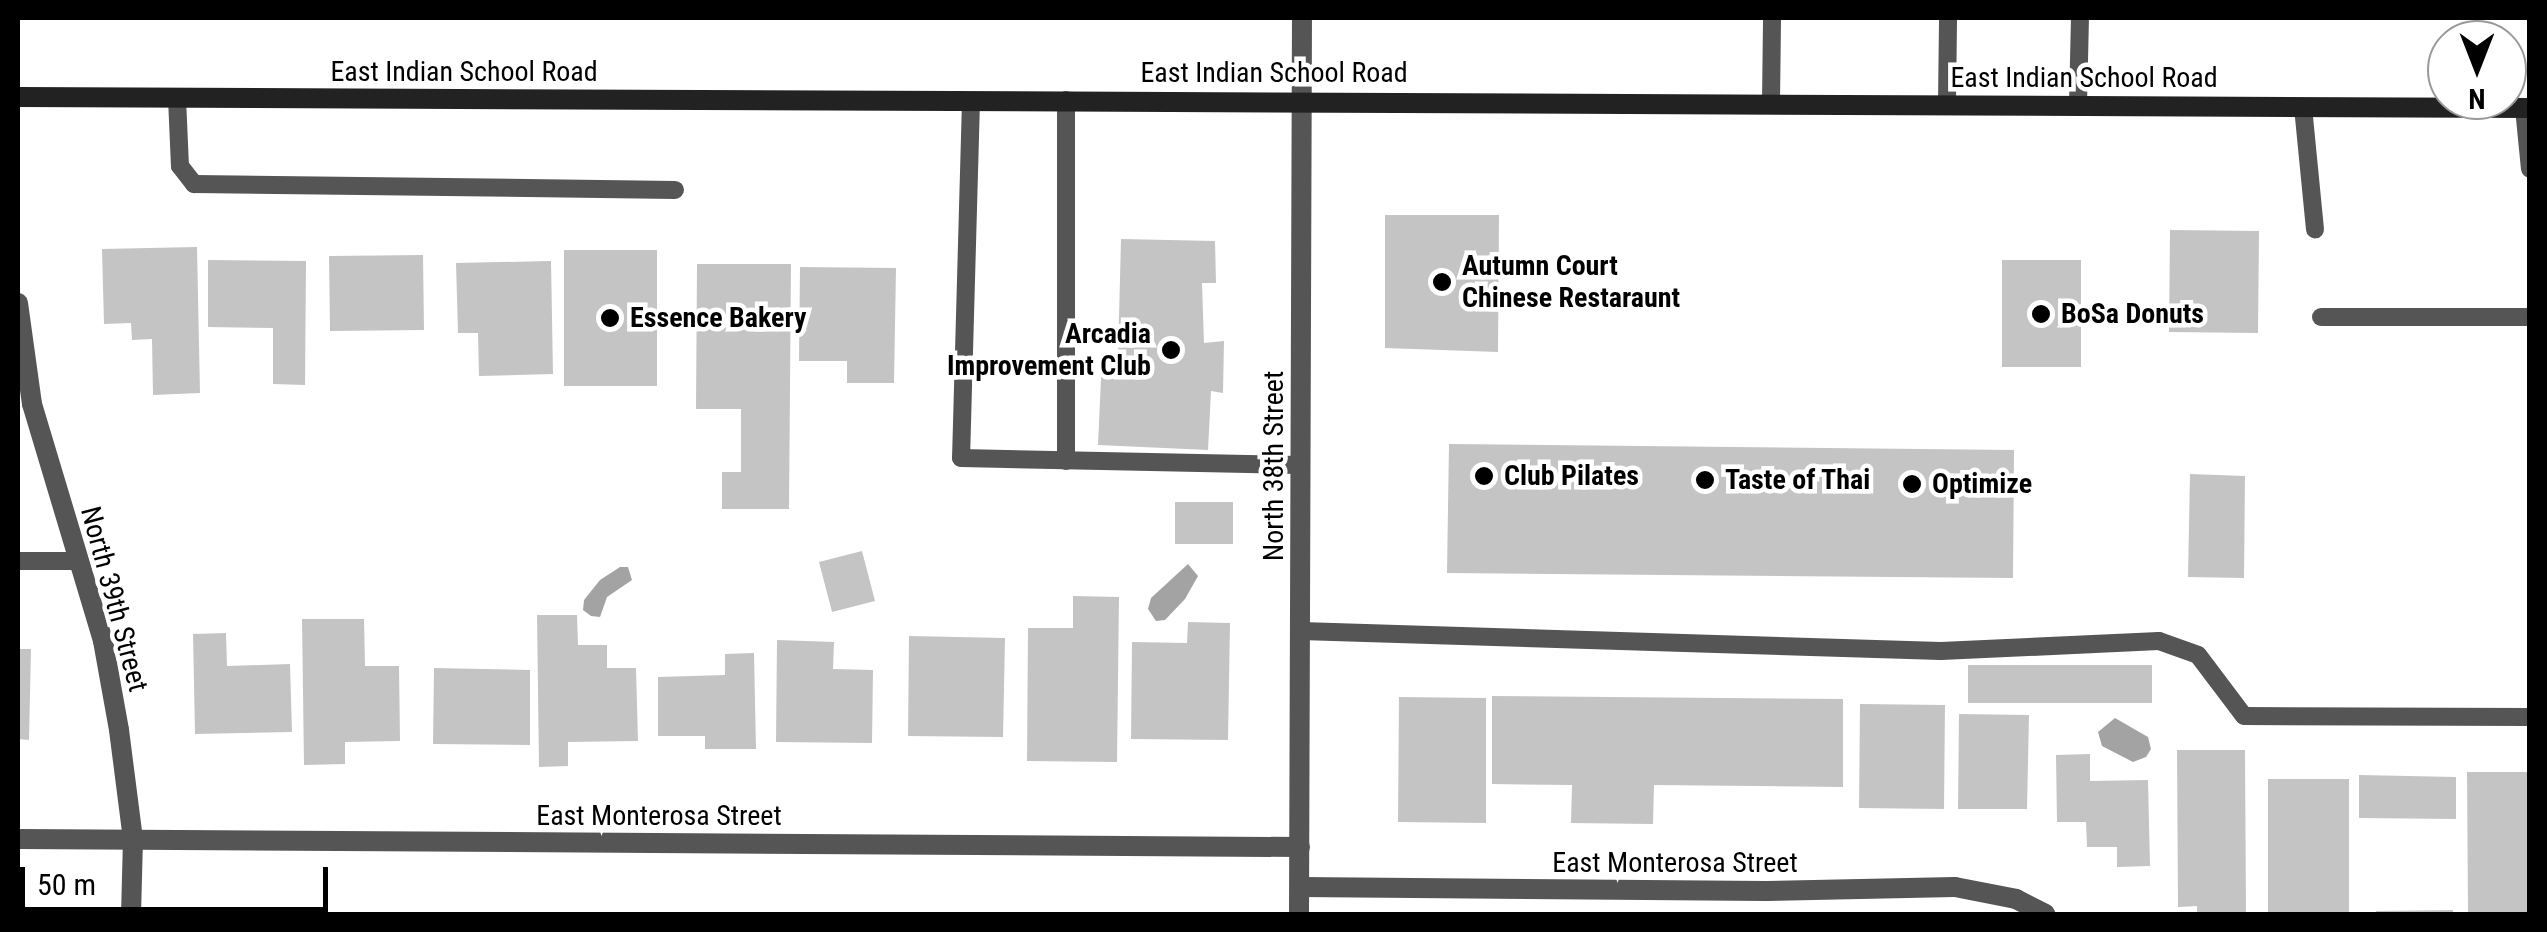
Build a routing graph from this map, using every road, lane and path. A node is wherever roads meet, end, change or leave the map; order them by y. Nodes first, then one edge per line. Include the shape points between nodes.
1 (1302, 18) edge
2 (1772, 18) edge
3 (1948, 18) edge
4 (2080, 18) edge
5 (18, 96) edge
6 (177, 98) junction
7 (1302, 99) junction
8 (1066, 100) junction
9 (970, 101) junction
10 (1771, 103) junction
11 (1947, 104) junction
12 (2078, 105) junction
13 (2303, 107) junction
14 (2427, 108) edge
15 (2527, 108) edge
16 (2530, 169) edge
17 (675, 190) dead end
18 (2314, 228) dead end
19 (18, 302) edge
20 (2322, 317) dead end
21 (2530, 317) edge
22 (1066, 460) junction
23 (1301, 465) junction
24 (18, 561) edge
25 (76, 561) junction
26 (1301, 631) junction
27 (2530, 717) edge
28 (18, 839) edge
29 (133, 840) junction
30 (1300, 847) junction
31 (1300, 887) junction
32 (131, 914) edge
33 (1300, 914) edge
34 (2045, 914) edge

1 - 7 street, North 38th Street
2 - 10 lane
3 - 11 lane
4 - 12 lane
5 - 6 main road, East Indian School Road
6 - 9 main road, East Indian School Road
6 - 17 lane via 180,166 194,184
7 - 8 main road, East Indian School Road
7 - 10 main road, East Indian School Road
7 - 23 street, North 38th Street
8 - 9 main road, East Indian School Road
8 - 22 lane
9 - 22 lane via 962,458
10 - 11 main road, East Indian School Road
11 - 12 main road, East Indian School Road
12 - 13 main road, East Indian School Road
13 - 14 main road, East Indian School Road
13 - 18 lane
15 - 16 lane
19 - 25 street, North 39th Street via 32,404
20 - 21 lane
22 - 23 lane
23 - 26 street, North 38th Street
24 - 25 lane
25 - 29 street, North 39th Street via 103,641
26 - 27 lane via 1941,651 2159,641 2198,656 2244,716
26 - 30 street, North 38th Street
28 - 29 street, East Monterosa Street
29 - 30 street, East Monterosa Street
29 - 32 street, North 39th Street
30 - 31 street, North 38th Street
31 - 33 street, North 38th Street
31 - 34 street, East Monterosa Street via 1955,887 2016,899

